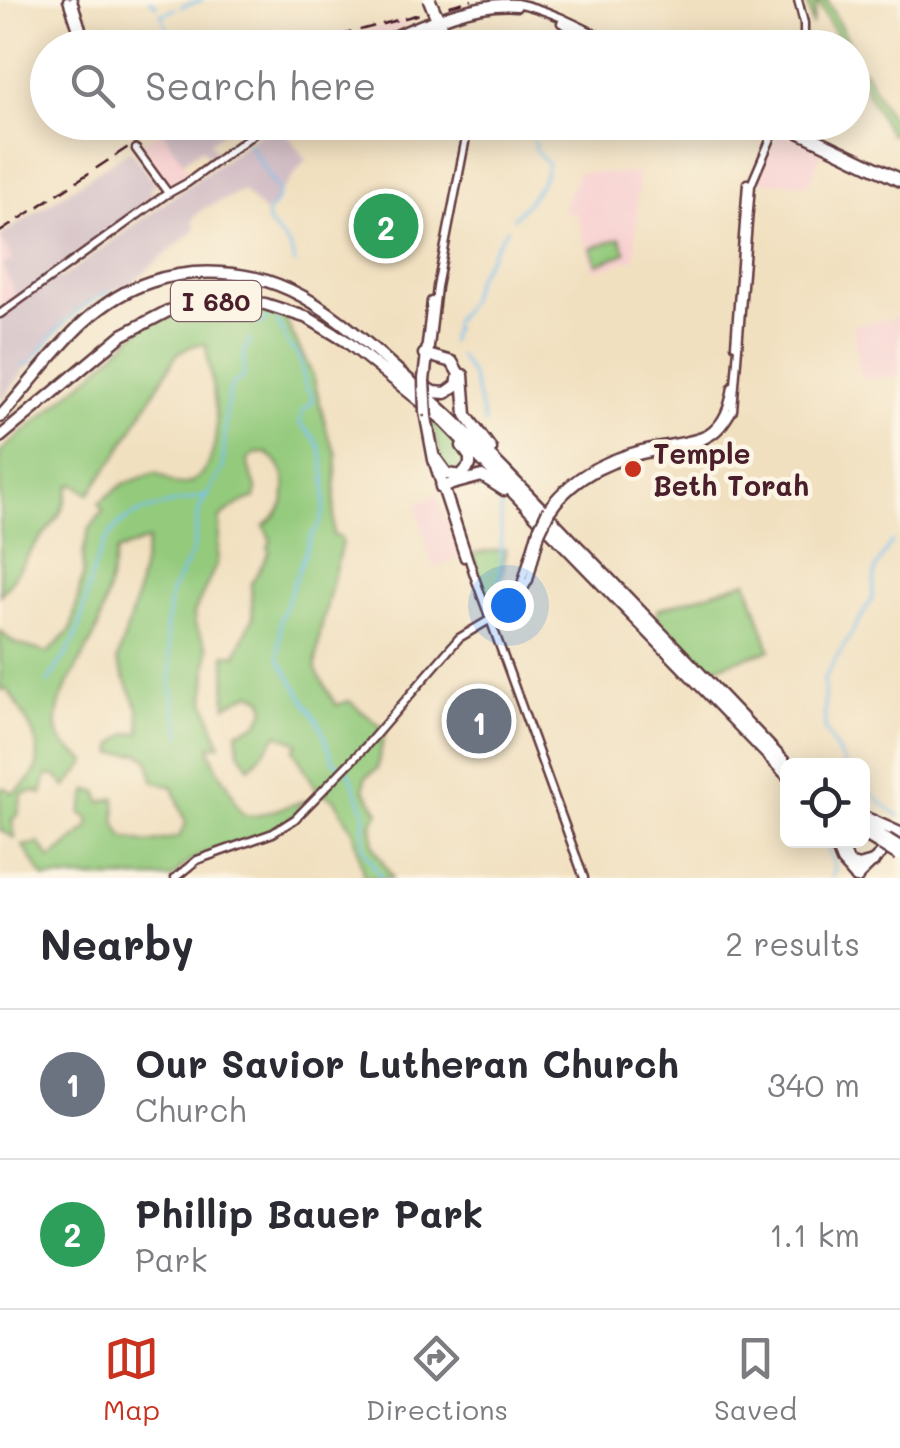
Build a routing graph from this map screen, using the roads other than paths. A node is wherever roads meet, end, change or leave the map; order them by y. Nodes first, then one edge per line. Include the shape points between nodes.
1 (70, 0) edge
2 (430, 0) edge
3 (802, 1) edge
4 (437, 18) junction
5 (80, 30) edge
6 (410, 30) edge
7 (414, 30) edge
8 (441, 30) edge
9 (574, 30) edge
10 (586, 30) edge
11 (805, 30) edge
12 (243, 140) edge
13 (244, 140) edge
14 (464, 140) edge
15 (768, 140) edge
16 (815, 140) edge
17 (136, 148) dead end
18 (215, 158) junction
19 (207, 168) junction
20 (900, 180) edge
21 (160, 182) junction
22 (180, 185) junction
23 (165, 195) junction
24 (0, 314) edge
25 (350, 331) junction
26 (427, 354) junction
27 (425, 415) junction
28 (0, 417) edge
29 (440, 418) junction
30 (0, 437) edge
31 (436, 458) junction
32 (463, 476) junction
33 (512, 478) junction
34 (444, 486) junction
35 (543, 531) junction
36 (490, 621) junction
37 (783, 758) edge
38 (780, 769) edge
39 (870, 823) edge
40 (870, 829) edge
41 (870, 838) edge
42 (896, 844) edge
43 (837, 848) edge
44 (846, 848) edge
45 (848, 862) junction
46 (873, 862) junction
47 (858, 877) edge
48 (175, 878) edge
49 (584, 878) edge

1 - 5 main road
2 - 4 main road, bridge
3 - 11 main road
4 - 6 main road
4 - 7 main road
4 - 8 main road
4 - 9 main road via 517,8
4 - 10 main road via 514,3
12 - 18 main road
13 - 19 main road
14 - 26 main road
15 - 35 main road, bridge via 746,184 732,390 720,422 696,438 589,468 549,510
16 - 20 main road
17 - 21 main road
18 - 19 main road
18 - 22 main road
19 - 22 main road
21 - 22 main road
21 - 23 main road
22 - 23 main road
23 - 24 main road
25 - 26 highway via 429,390 452,390 459,378 456,365
25 - 28 highway, I 680 via 276,284 230,274 166,277 92,314
25 - 33 highway, I 680
26 - 27 main road, bridge
26 - 33 highway via 460,364 466,415
27 - 31 main road
27 - 34 main road
29 - 30 highway, I 680 via 322,324 265,304 214,301 133,328
29 - 32 highway via 470,457
29 - 35 highway, I 680
31 - 32 highway via 447,474
31 - 34 main road
32 - 34 highway
33 - 37 highway, I 680
34 - 35 highway via 486,478
34 - 36 main road
35 - 36 main road via 518,595
35 - 38 highway, I 680
36 - 48 main road via 467,632 284,827 187,865
36 - 49 main road
39 - 42 highway
40 - 42 highway
41 - 42 highway
42 - 46 main road
42 - 47 main road
43 - 47 highway
44 - 45 highway
45 - 46 highway
45 - 47 highway
46 - 47 main road

